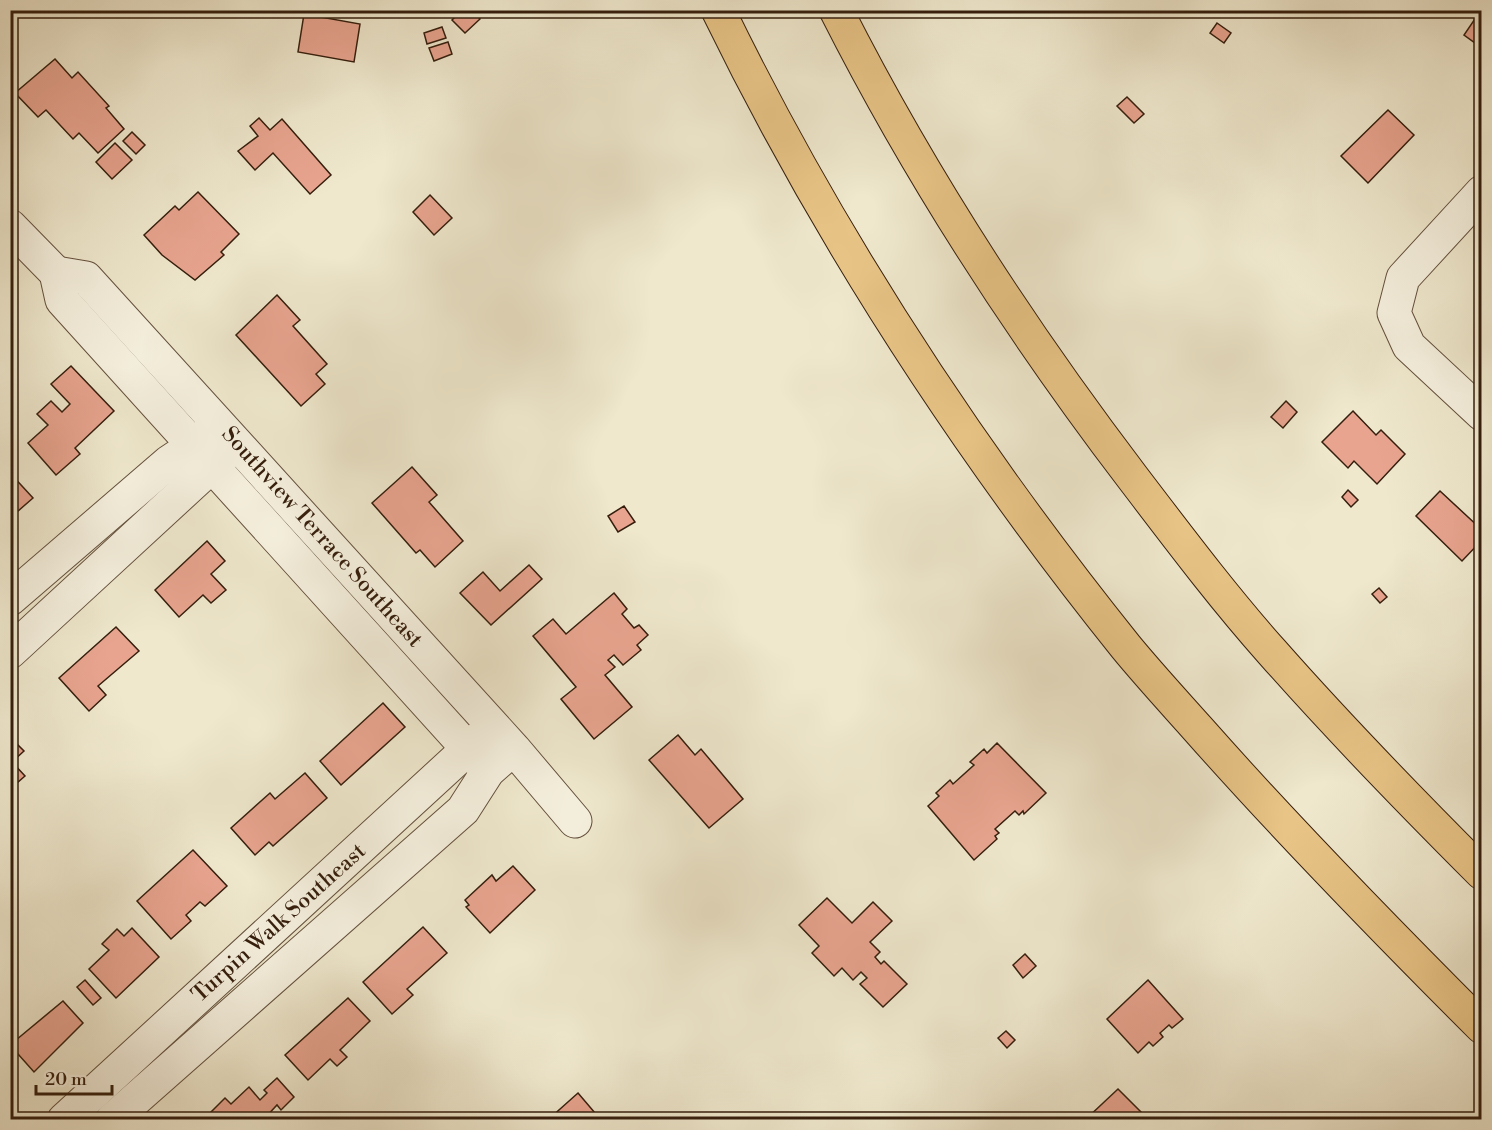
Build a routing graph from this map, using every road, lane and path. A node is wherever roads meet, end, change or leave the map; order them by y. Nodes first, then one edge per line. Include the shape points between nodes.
1 (718, 10) edge
2 (836, 10) edge
3 (1482, 192) edge
4 (10, 226) edge
5 (56, 273) junction
6 (1482, 414) edge
7 (227, 434) junction
8 (202, 457) junction
9 (10, 599) edge
10 (10, 652) edge
11 (504, 737) junction
12 (478, 760) junction
13 (575, 821) dead end
14 (1482, 873) edge
15 (1482, 1027) edge
16 (64, 1119) edge
17 (112, 1119) edge

1 - 15 highway via 826,214 918,363 1018,507 1128,649 1255,794
2 - 14 highway via 925,172 998,291 1081,410 1182,543 1271,651 1377,768
3 - 6 street via 1403,278 1394,313 1409,346
4 - 5 street, Southview Terrace Southeast
5 - 7 street, Southview Terrace Southeast via 86,278
5 - 8 street, Southview Terrace Southeast via 62,300
7 - 8 street
7 - 11 street, Southview Terrace Southeast
8 - 9 street via 169,462
8 - 10 street
8 - 12 street, Southview Terrace Southeast
11 - 12 street, Turpin Walk Southeast
11 - 13 street, Southview Terrace Southeast
12 - 16 street, Turpin Walk Southeast
12 - 17 street, Turpin Walk Southeast via 463,810

